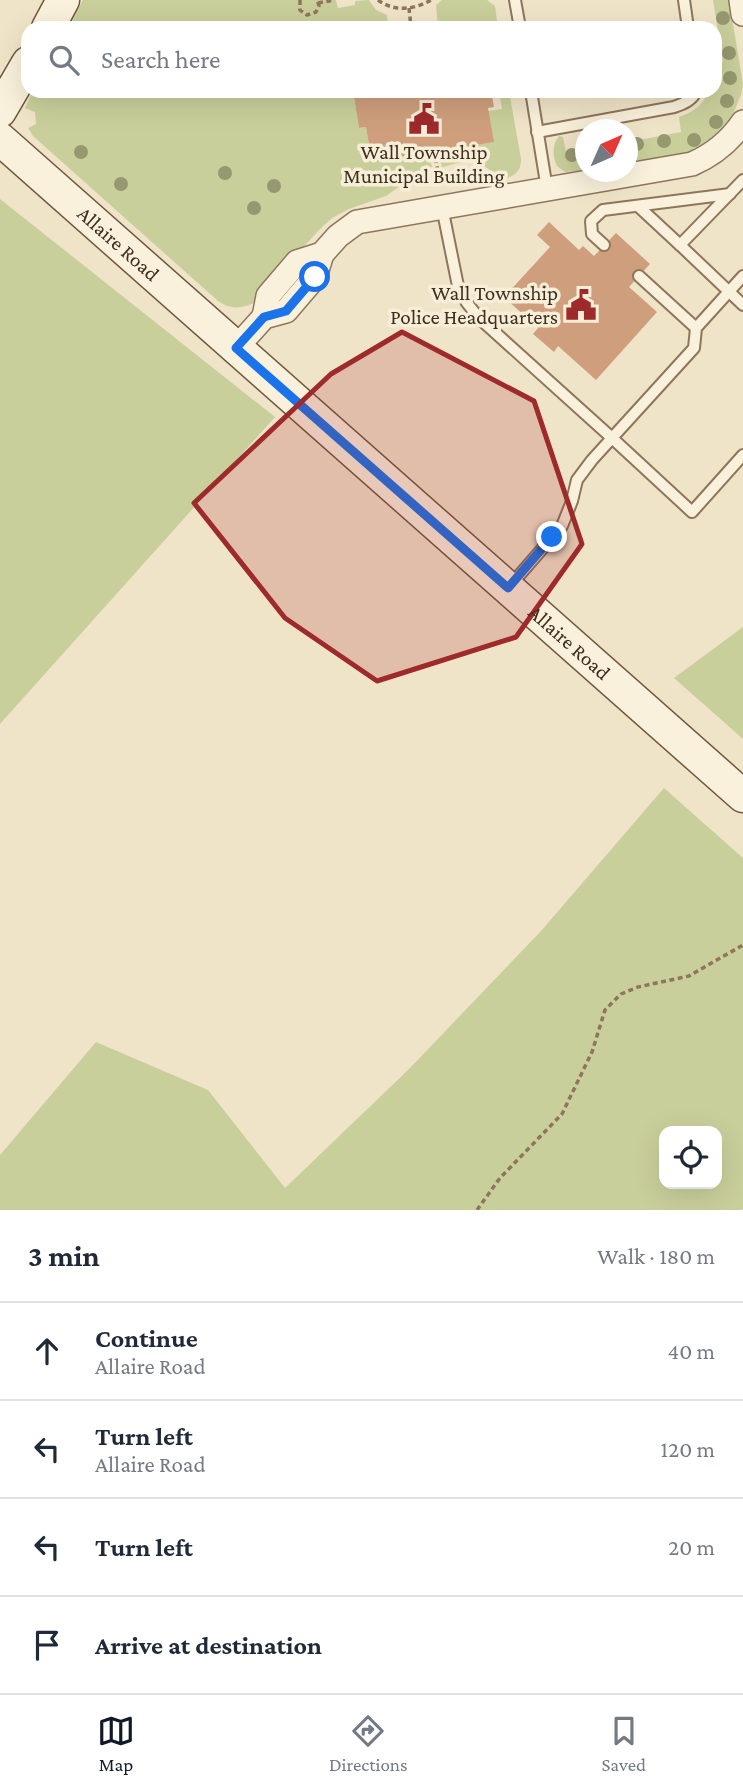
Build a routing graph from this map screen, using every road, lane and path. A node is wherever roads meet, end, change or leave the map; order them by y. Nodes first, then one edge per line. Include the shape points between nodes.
1 (63, 0) edge
2 (300, 0) edge
3 (334, 0) edge
4 (378, 0) edge
5 (431, 0) edge
6 (515, 0) edge
7 (684, 0) edge
8 (741, 0) edge
9 (318, 2) edge
10 (409, 8) junction
11 (743, 14) edge
12 (52, 21) edge
13 (410, 21) edge
14 (519, 21) edge
15 (687, 21) edge
16 (21, 75) edge
17 (531, 98) edge
18 (690, 98) edge
19 (0, 111) edge
20 (743, 122) edge
21 (537, 132) junction
22 (0, 139) edge
23 (435, 158) dead end
24 (438, 171) dead end
25 (743, 180) edge
26 (547, 189) junction
27 (730, 194) junction
28 (442, 206) junction
29 (638, 206) junction
30 (604, 245) dead end
31 (680, 245) junction
32 (639, 276) dead end
33 (743, 276) edge
34 (729, 292) junction
35 (743, 305) edge
36 (696, 328) junction
37 (236, 348) junction
38 (612, 438) junction
39 (743, 455) edge
40 (508, 588) junction
41 (743, 796) edge
42 (743, 945) edge
43 (477, 1210) edge

1 - 12 main road
2 - 9 path via 300,10 307,15 316,12
3 - 9 path
4 - 10 path
5 - 10 path
6 - 14 lane
7 - 15 lane
8 - 11 street
10 - 13 path
16 - 19 main road
17 - 21 lane
18 - 21 lane via 674,107
20 - 26 street via 716,151 692,164
21 - 26 lane
22 - 37 main road, Allaire Road
23 - 24 path
25 - 27 lane
26 - 28 street
27 - 29 lane
27 - 31 lane
28 - 37 street via 356,222 322,254 297,262 268,296 264,317
28 - 38 lane via 458,286 467,303
29 - 30 lane via 603,211 591,221 592,234
29 - 31 lane
31 - 34 lane
32 - 36 lane
33 - 34 lane
34 - 35 lane
34 - 36 lane
36 - 38 lane via 694,348
37 - 40 main road, Allaire Road
38 - 39 lane via 692,512
38 - 40 lane via 577,480 562,526
40 - 41 main road, Allaire Road
42 - 43 path via 690,976 621,994 605,1010 592,1052 562,1114 500,1178

